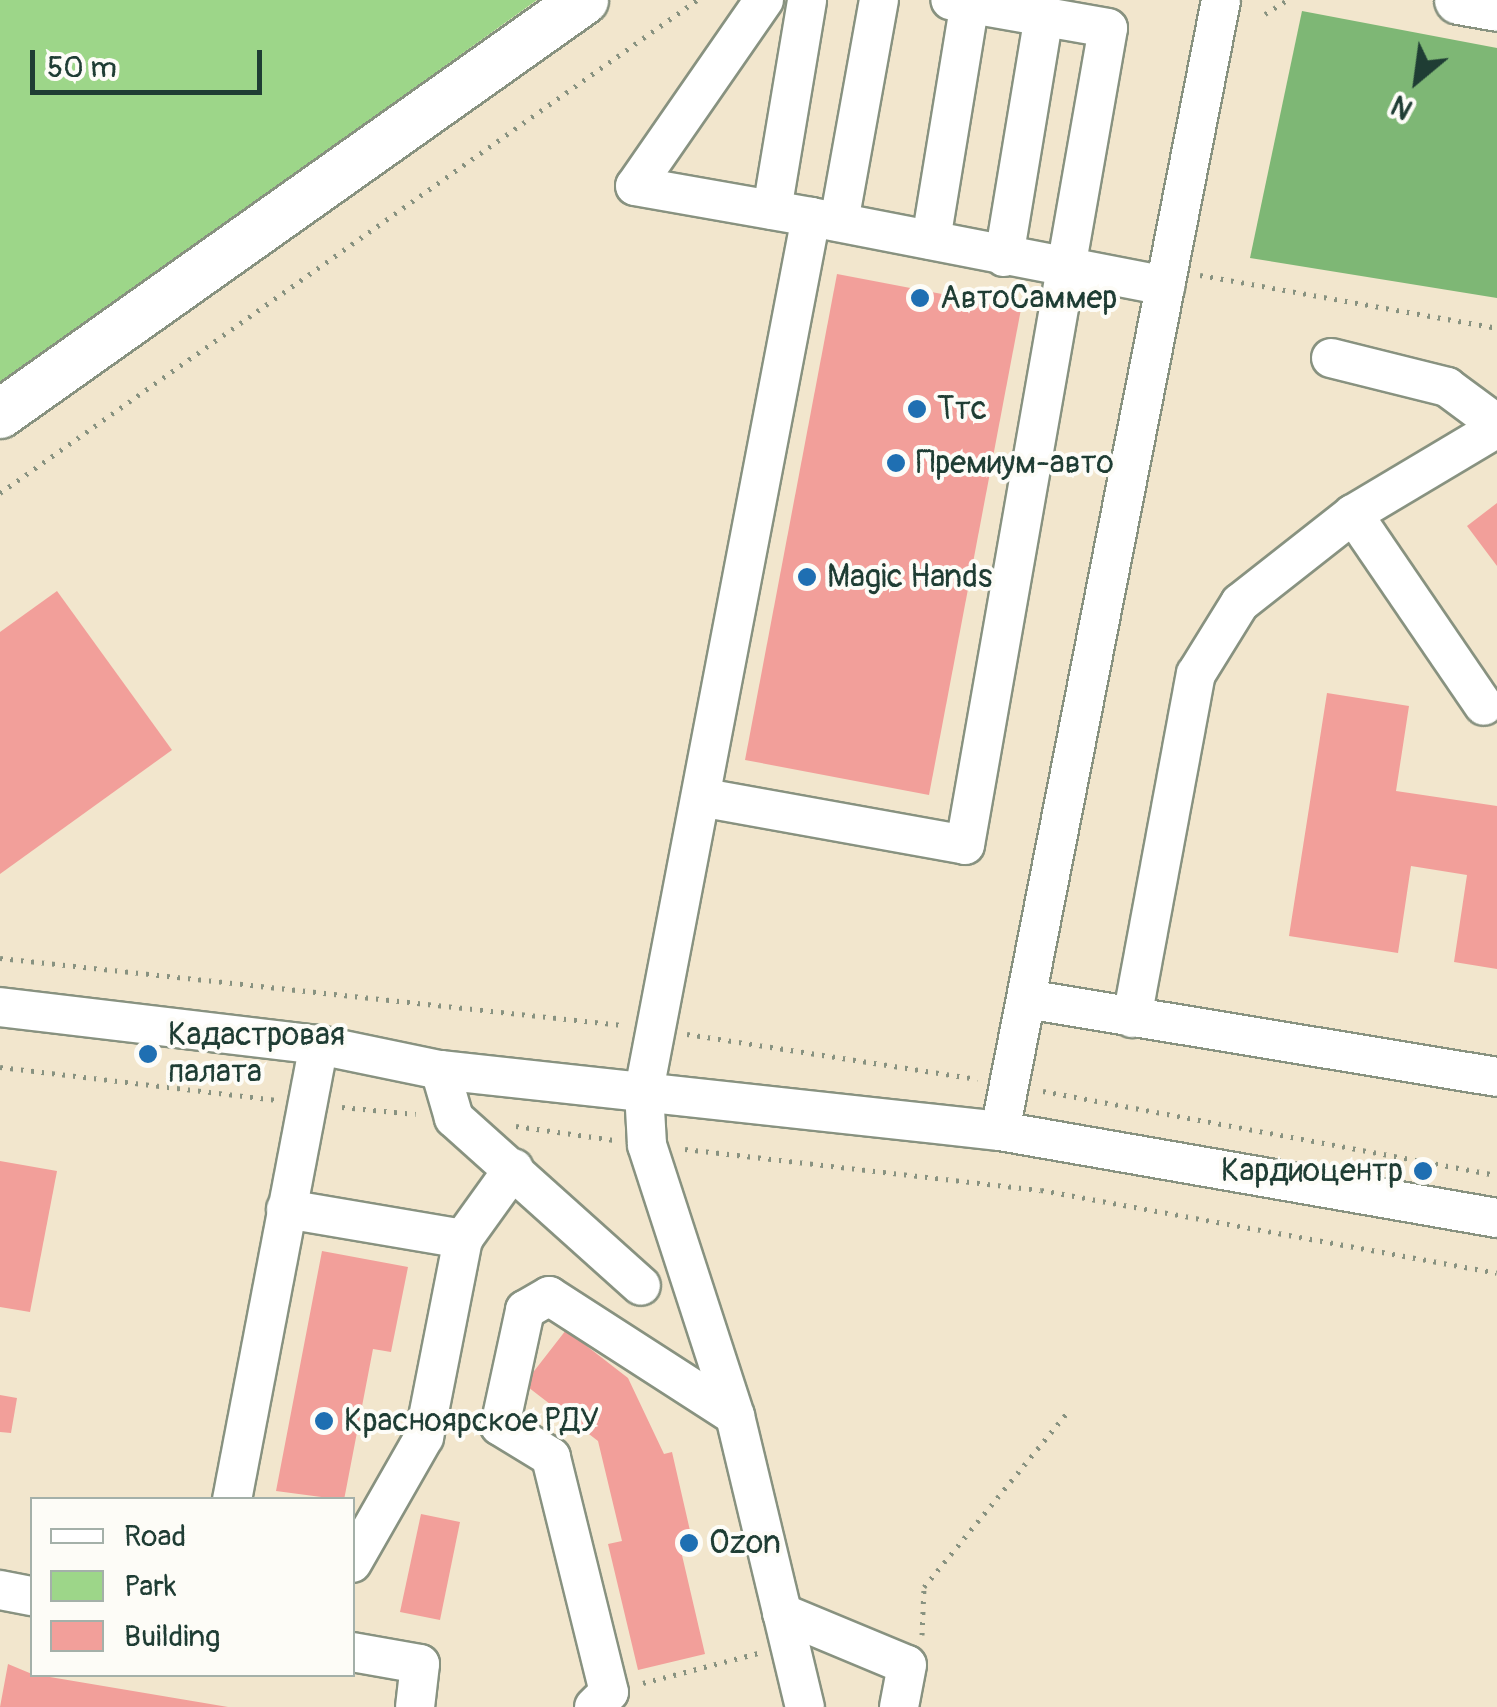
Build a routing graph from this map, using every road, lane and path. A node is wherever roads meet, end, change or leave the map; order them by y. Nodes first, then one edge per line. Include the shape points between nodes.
1 (584, 0) edge
2 (696, 0) edge
3 (764, 0) edge
4 (807, 0) edge
5 (878, 0) edge
6 (1221, 0) edge
7 (1287, 0) edge
8 (1459, 0) edge
9 (960, 2) edge
10 (1497, 7) edge
11 (1265, 14) dead end
12 (1044, 16) junction
13 (772, 210) junction
14 (825, 220) junction
15 (931, 240) junction
16 (1004, 257) junction
17 (1069, 269) junction
18 (1166, 278) junction
19 (1497, 328) edge
20 (1331, 358) dead end
21 (0, 414) edge
22 (1497, 426) edge
23 (0, 492) edge
24 (1353, 514) junction
25 (1484, 706) dead end
26 (705, 798) junction
27 (0, 958) edge
28 (1026, 999) junction
29 (0, 1006) edge
30 (1132, 1018) junction
31 (657, 1029) junction
32 (320, 1045) junction
33 (0, 1068) edge
34 (440, 1070) junction
35 (1497, 1077) edge
36 (1009, 1084) junction
37 (644, 1091) junction
38 (302, 1104) junction
39 (454, 1118) junction
40 (512, 1126) dead end
41 (1000, 1132) junction
42 (646, 1145) junction
43 (514, 1168) junction
44 (1497, 1175) edge
45 (286, 1209) junction
46 (1497, 1218) edge
47 (463, 1239) junction
48 (1497, 1273) edge
49 (641, 1286) dead end
50 (1067, 1413) dead end
51 (734, 1416) junction
52 (233, 1497) edge
53 (355, 1558) edge
54 (786, 1629) junction
55 (921, 1646) dead end
56 (355, 1653) edge
57 (602, 1700) edge
58 (414, 1707) edge
59 (805, 1707) edge
60 (899, 1707) edge

1 - 21 main road
2 - 23 path
3 - 13 lane via 636,186
4 - 13 lane
5 - 14 lane
6 - 18 lane
7 - 11 path
8 - 10 main road
9 - 12 lane
9 - 15 lane
12 - 16 lane
12 - 17 lane via 1108,28
13 - 14 lane
14 - 15 lane
14 - 26 lane
15 - 16 lane
16 - 17 lane
17 - 18 lane
17 - 26 lane via 964,845
18 - 19 path
18 - 28 lane
20 - 22 lane via 1447,386
22 - 24 lane
24 - 25 lane
24 - 30 lane via 1240,603 1196,674
26 - 31 lane
27 - 31 path
28 - 30 lane
28 - 36 lane
29 - 32 lane
30 - 35 lane
31 - 36 path
31 - 37 lane
32 - 34 lane
32 - 38 lane
33 - 38 path
34 - 37 lane
34 - 39 lane
36 - 41 lane
36 - 44 path
37 - 41 lane
37 - 42 lane
38 - 39 path
38 - 45 lane
39 - 43 lane
40 - 42 path
41 - 46 lane
42 - 48 path via 1041,1190
42 - 51 lane
43 - 47 lane
43 - 49 lane
45 - 47 lane
45 - 52 lane
47 - 53 lane via 424,1437
50 - 55 path via 924,1588
51 - 54 lane
51 - 57 lane via 549,1296 524,1310 500,1426 551,1456
54 - 57 path
54 - 59 lane
54 - 60 lane via 906,1665
56 - 58 lane via 420,1664

